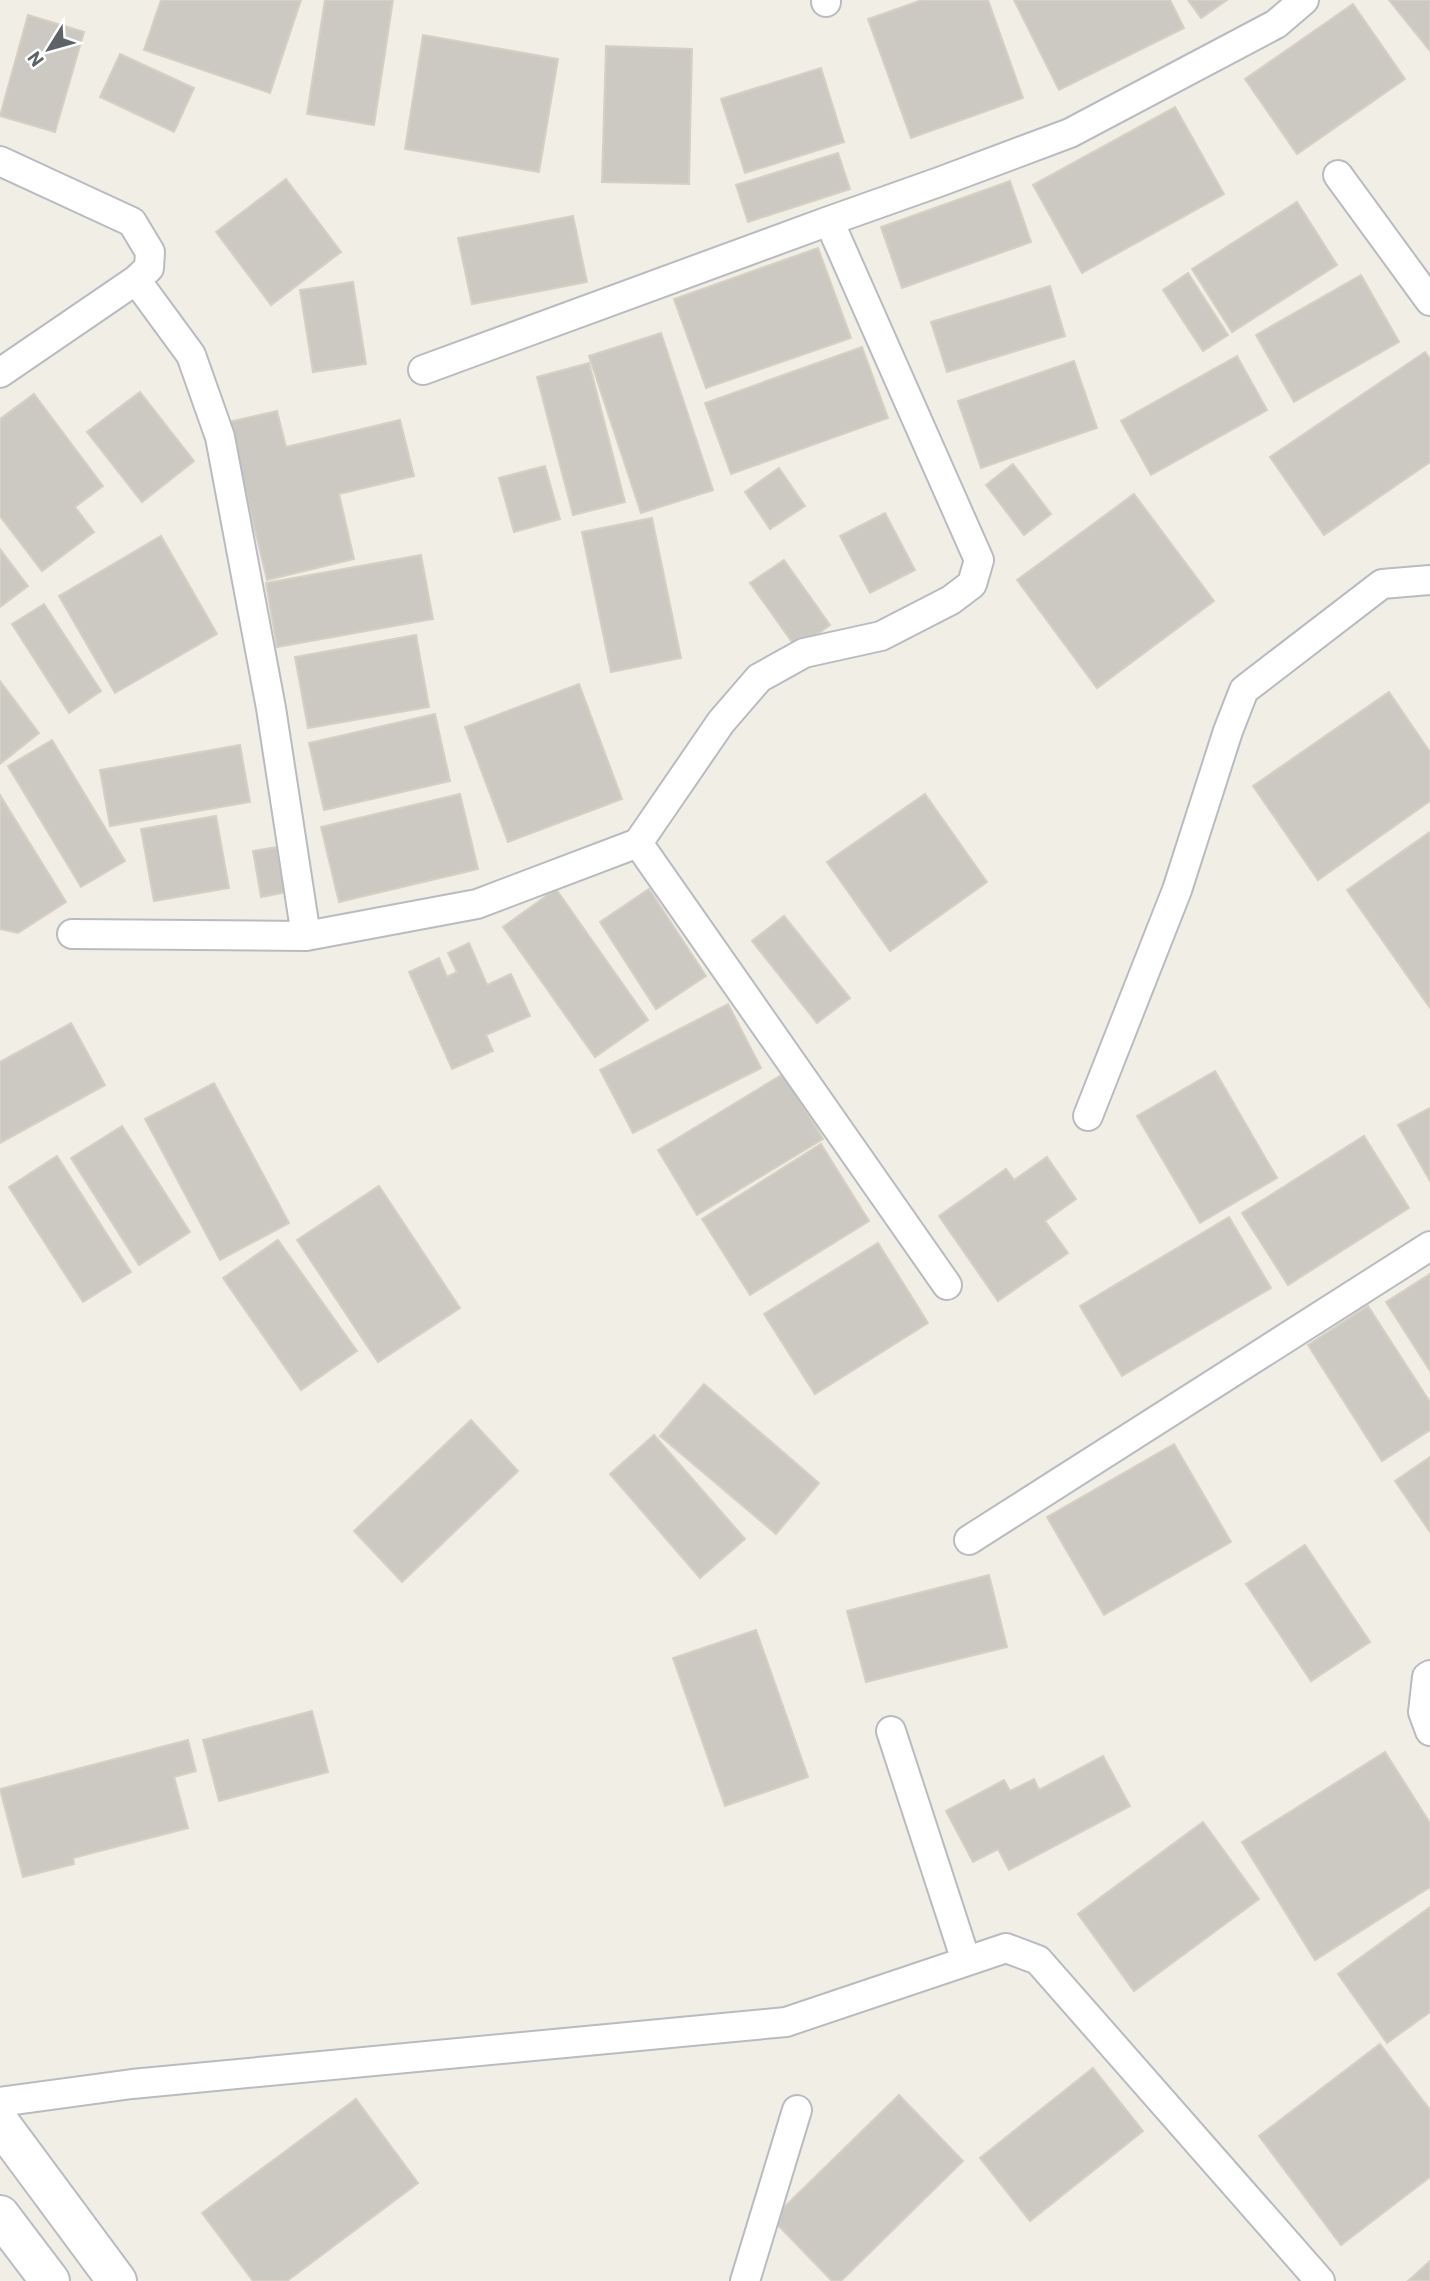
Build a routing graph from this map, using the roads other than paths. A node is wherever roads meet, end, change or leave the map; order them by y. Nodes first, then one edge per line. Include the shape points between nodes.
1 (1304, 0) edge
2 (0, 161) edge
3 (1338, 176) dead end
4 (829, 221) junction
5 (136, 280) junction
6 (1430, 300) edge
7 (423, 370) dead end
8 (0, 373) edge
9 (1430, 580) edge
10 (638, 843) junction
11 (72, 934) dead end
12 (306, 936) junction
13 (1088, 1116) dead end
14 (1430, 1246) edge
15 (947, 1286) dead end
16 (969, 1541) dead end
17 (1430, 1675) edge
18 (891, 1731) dead end
19 (1430, 1731) edge
20 (966, 1961) junction
21 (0, 2102) edge
22 (797, 2110) dead end
23 (0, 2123) edge
24 (0, 2215) edge
25 (50, 2281) edge
26 (117, 2281) edge
27 (745, 2281) edge
28 (1320, 2281) edge

1 - 4 street via 1276,24 1070,133
2 - 5 street via 132,222 150,252 149,268
3 - 6 street
4 - 7 street
4 - 10 street via 979,560 976,572 972,584 951,600 881,636 804,653 759,678 721,722
5 - 8 street
5 - 12 street via 191,355 220,437 271,708
9 - 13 street via 1382,584 1244,690 1177,890
10 - 12 street via 477,904
10 - 15 street
11 - 12 street
14 - 16 street
17 - 19 street via 1423,1712
18 - 20 street
20 - 21 street via 786,2022 145,2082
20 - 28 street via 1006,1948 1038,1960
22 - 27 street
23 - 26 street
24 - 25 street

